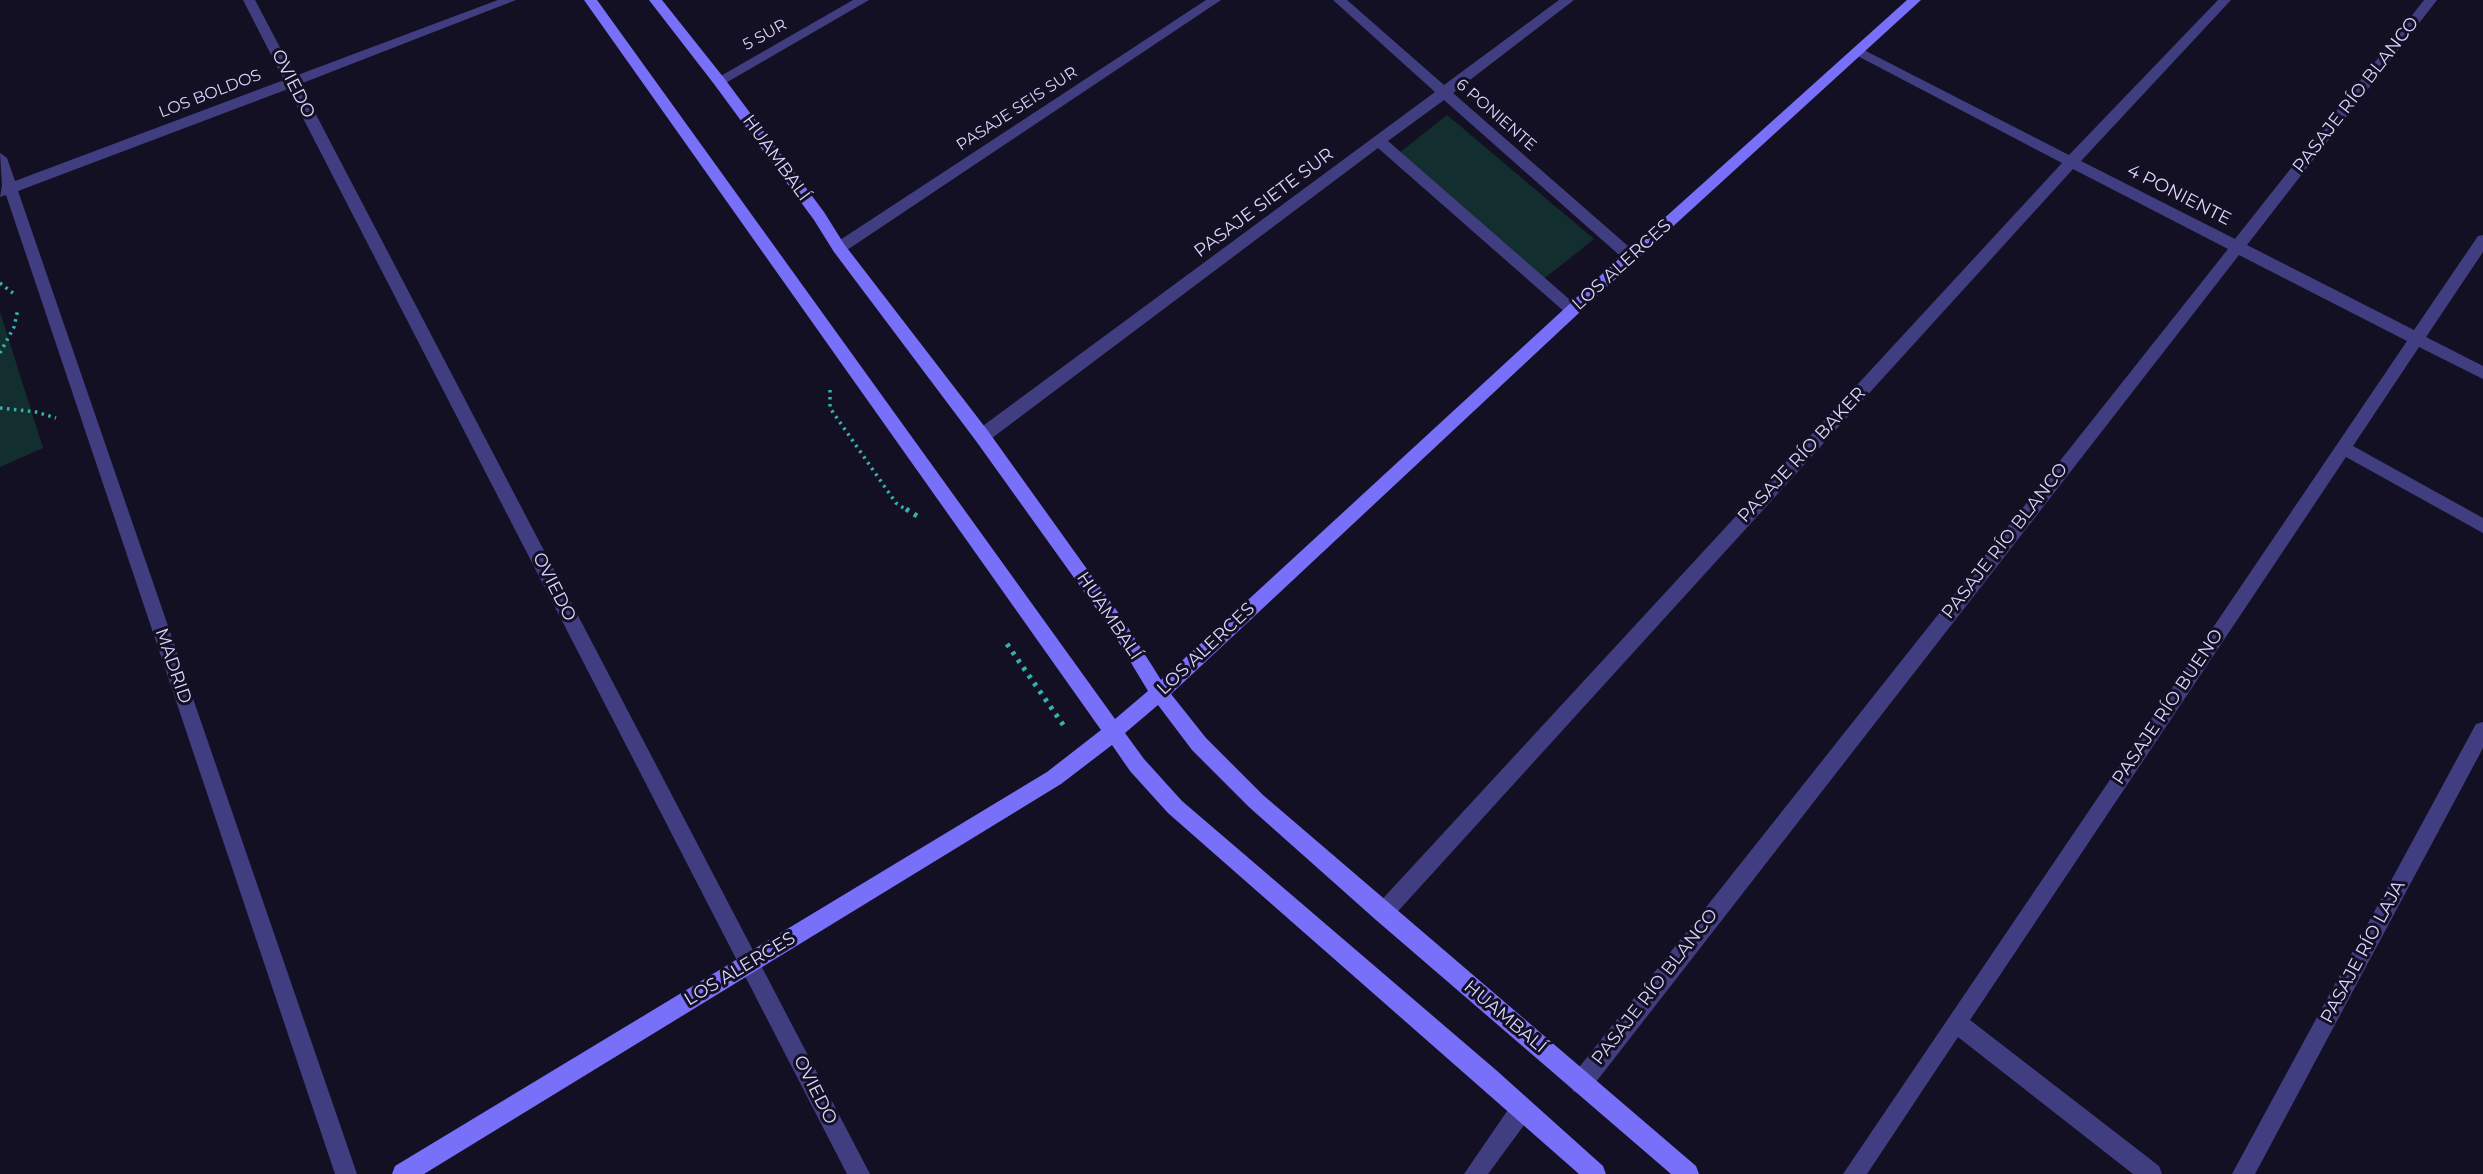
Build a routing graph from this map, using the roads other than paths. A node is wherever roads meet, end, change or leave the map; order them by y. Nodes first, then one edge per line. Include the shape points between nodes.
1 (250, 0) edge
2 (510, 0) edge
3 (590, 0) edge
4 (655, 0) edge
5 (863, 0) edge
6 (1215, 0) edge
7 (1339, 0) edge
8 (1568, 0) edge
9 (1915, 0) edge
10 (2225, 0) edge
11 (2431, 0) edge
12 (1857, 52) junction
13 (719, 81) junction
14 (292, 82) junction
15 (1444, 93) junction
16 (1379, 141) junction
17 (0, 158) edge
18 (2071, 162) junction
19 (5, 190) edge
20 (2483, 240) edge
21 (2236, 247) junction
22 (839, 248) junction
23 (1631, 257) junction
24 (1572, 310) junction
25 (2416, 339) junction
26 (2483, 373) edge
27 (982, 436) junction
28 (2343, 448) junction
29 (2483, 526) edge
30 (1159, 693) junction
31 (2483, 730) edge
32 (1113, 732) junction
33 (1383, 913) junction
34 (749, 963) junction
35 (1956, 1022) junction
36 (1581, 1083) junction
37 (1522, 1108) junction
38 (346, 1174) edge
39 (403, 1174) edge
40 (859, 1174) edge
41 (1475, 1174) edge
42 (1595, 1174) edge
43 (1688, 1174) edge
44 (1854, 1174) edge
45 (2151, 1174) edge
46 (2244, 1174) edge

1 - 14 street, OVIEDO
2 - 14 street, LOS BOLDOS
3 - 32 street
4 - 13 street, HUAMBALÍ
5 - 13 street, 5 SUR
6 - 22 street, PASAJE SEIS SUR
7 - 15 street, 6 PONIENTE
8 - 15 street, PASAJE SIETE SUR
9 - 12 street, LOS ALERCES
10 - 18 street, PASAJE RÍO BAKER
11 - 21 street, PASAJE RÍO BLANCO
12 - 18 street, 4 PONIENTE
12 - 23 street, LOS ALERCES
13 - 22 street, HUAMBALÍ
14 - 19 street, LOS BOLDOS
14 - 34 street, OVIEDO
15 - 16 street, PASAJE SIETE SUR
15 - 23 street, 6 PONIENTE
16 - 24 street
16 - 27 street, PASAJE SIETE SUR
17 - 19 street, MADRID
18 - 21 street, 4 PONIENTE
18 - 33 street, PASAJE RÍO BAKER
19 - 38 street, MADRID via 95,437
20 - 25 street, PASAJE RÍO BUENO
21 - 25 street, 4 PONIENTE
21 - 36 street, PASAJE RÍO BLANCO
22 - 27 street, HUAMBALÍ
23 - 24 street, LOS ALERCES
24 - 30 street, LOS ALERCES
25 - 26 street, 4 PONIENTE
25 - 28 street, PASAJE RÍO BUENO
27 - 30 street, HUAMBALÍ via 1116,623
28 - 29 street
28 - 35 street, PASAJE RÍO BUENO
30 - 32 street, LOS ALERCES
30 - 33 street, HUAMBALÍ via 1199,744 1256,801
31 - 46 street, PASAJE RÍO LAJA
32 - 34 street, LOS ALERCES via 1054,778
32 - 37 street via 1175,807
33 - 36 street, HUAMBALÍ
34 - 39 street, LOS ALERCES
34 - 40 street, OVIEDO
35 - 44 street, PASAJE RÍO BUENO
35 - 45 street
36 - 43 street, HUAMBALÍ
37 - 41 street
37 - 42 street

